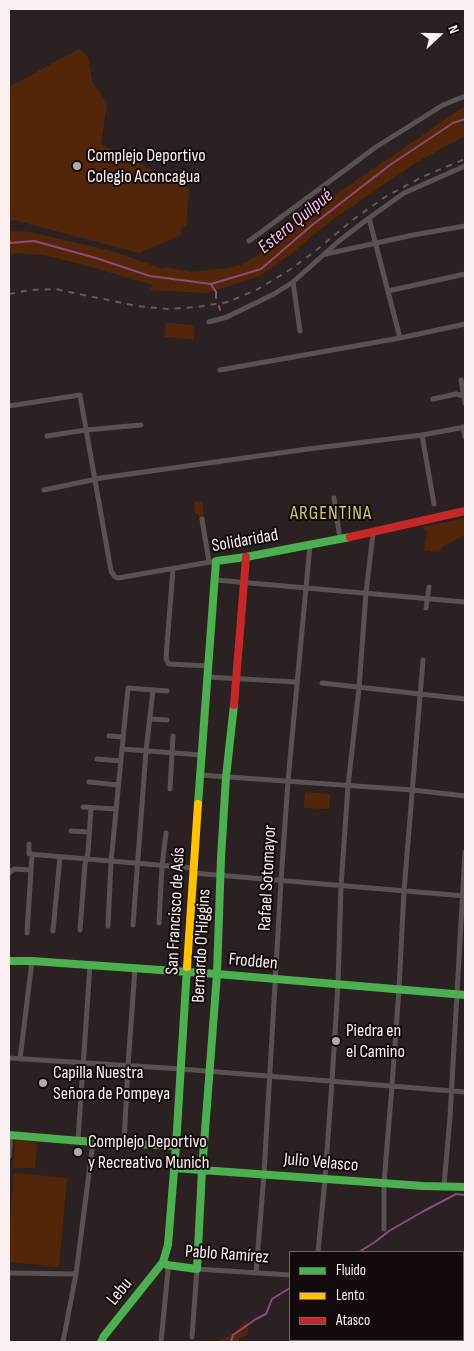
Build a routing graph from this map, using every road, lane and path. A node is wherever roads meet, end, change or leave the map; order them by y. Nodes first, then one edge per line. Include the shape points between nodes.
1 (465, 96) edge
2 (465, 166) edge
3 (369, 218) junction
4 (465, 226) edge
5 (249, 241) dead end
6 (375, 243) junction
7 (325, 255) junction
8 (465, 274) edge
9 (292, 282) junction
10 (388, 291) junction
11 (209, 322) dead end
12 (465, 324) edge
13 (300, 331) dead end
14 (400, 338) junction
15 (220, 370) dead end
16 (461, 380) dead end
17 (464, 396) junction
18 (433, 399) dead end
19 (465, 404) edge
20 (9, 406) edge
21 (141, 425) dead end
22 (464, 427) edge
23 (86, 430) junction
24 (422, 435) junction
25 (47, 436) dead end
26 (465, 437) edge
27 (94, 480) junction
28 (44, 490) dead end
29 (334, 498) dead end
30 (434, 504) dead end
31 (465, 511) edge
32 (202, 519) dead end
33 (373, 533) junction
34 (340, 539) junction
35 (310, 545) junction
36 (246, 557) junction
37 (212, 562) junction
38 (173, 569) junction
39 (216, 580) junction
40 (244, 582) junction
41 (428, 587) dead end
42 (306, 588) junction
43 (366, 593) junction
44 (427, 598) junction
45 (465, 602) edge
46 (426, 608) dead end
47 (423, 660) dead end
48 (209, 666) junction
49 (208, 677) junction
50 (237, 678) junction
51 (296, 682) junction
52 (322, 683) dead end
53 (359, 688) junction
54 (153, 690) junction
55 (167, 691) dead end
56 (419, 695) junction
57 (465, 699) edge
58 (150, 719) junction
59 (167, 720) dead end
60 (109, 736) dead end
61 (123, 736) junction
62 (173, 736) dead end
63 (122, 749) junction
64 (146, 750) junction
65 (172, 752) junction
66 (201, 755) junction
67 (97, 759) dead end
68 (121, 761) junction
69 (200, 775) junction
70 (226, 777) junction
71 (288, 781) junction
72 (89, 782) dead end
73 (118, 785) junction
74 (348, 786) junction
75 (170, 789) dead end
76 (413, 790) junction
77 (465, 796) edge
78 (83, 807) dead end
79 (91, 808) junction
80 (116, 808) junction
81 (71, 831) dead end
82 (89, 832) junction
83 (166, 833) dead end
84 (29, 844) dead end
85 (465, 852) edge
86 (30, 854) junction
87 (60, 857) junction
88 (86, 859) junction
89 (111, 862) junction
90 (138, 864) junction
91 (162, 866) junction
92 (31, 870) junction
93 (193, 871) junction
94 (9, 873) edge
95 (220, 876) junction
96 (281, 881) junction
97 (341, 886) junction
98 (404, 890) junction
99 (464, 896) edge
100 (158, 923) dead end
101 (133, 925) dead end
102 (108, 926) dead end
103 (80, 930) dead end
104 (53, 931) dead end
105 (27, 932) dead end
106 (9, 961) edge
107 (32, 961) junction
108 (90, 965) junction
109 (135, 968) junction
110 (188, 972) junction
111 (216, 974) junction
112 (276, 979) junction
113 (338, 984) junction
114 (399, 989) junction
115 (461, 995) edge
116 (9, 1058) edge
117 (20, 1059) junction
118 (83, 1064) junction
119 (128, 1066) junction
120 (181, 1069) junction
121 (210, 1072) junction
122 (270, 1076) junction
123 (332, 1081) junction
124 (392, 1086) junction
125 (452, 1090) junction
126 (465, 1092) edge
127 (10, 1135) edge
128 (78, 1140) junction
129 (93, 1142) junction
130 (124, 1143) junction
131 (176, 1146) junction
132 (9, 1157) edge
133 (174, 1168) junction
134 (202, 1170) junction
135 (264, 1174) junction
136 (325, 1179) junction
137 (384, 1183) junction
138 (444, 1186) junction
139 (465, 1186) edge
140 (384, 1229) dead end
141 (318, 1251) edge
142 (165, 1264) junction
143 (197, 1269) junction
144 (9, 1273) edge
145 (256, 1273) junction
146 (76, 1274) junction
147 (289, 1275) edge
148 (192, 1337) dead end
149 (63, 1342) edge
150 (100, 1342) edge
151 (161, 1342) edge

1 - 5 street via 444,105 376,147
2 - 3 street via 404,194
3 - 6 street
3 - 7 street
4 - 6 street
6 - 7 street
6 - 10 street
7 - 9 street
8 - 10 street
9 - 11 street via 227,317
9 - 13 street
10 - 14 street
12 - 14 street
14 - 15 street
16 - 17 street
17 - 18 street via 456,394
17 - 19 street
20 - 23 street via 80,394
21 - 23 street
22 - 24 street
22 - 26 street
23 - 25 street
23 - 27 street
24 - 27 street via 192,464
24 - 30 street
27 - 28 street
27 - 38 street, Solidaridad via 114,576
29 - 34 street
31 - 33 main road, Solidaridad
32 - 37 street
33 - 34 main road, Solidaridad
33 - 43 street
34 - 35 main road, Solidaridad
35 - 36 main road, Solidaridad
35 - 42 street, Rafael Sotomayor
36 - 37 main road, Solidaridad
36 - 40 main road, Bernardo O'Higgins
37 - 38 street, Solidaridad
37 - 39 main road, San Francisco de Asís
38 - 48 street via 167,661 169,664
39 - 40 street
39 - 48 main road, San Francisco de Asís
40 - 42 street
40 - 50 main road, Bernardo O'Higgins
41 - 44 street
42 - 43 street
42 - 51 street, Rafael Sotomayor
43 - 44 street
43 - 53 street
44 - 45 street
44 - 46 street
47 - 56 street
48 - 49 main road, San Francisco de Asís
49 - 50 street
49 - 66 main road, San Francisco de Asís
50 - 51 street
50 - 70 main road, Bernardo O'Higgins
51 - 71 street, Rafael Sotomayor
52 - 53 street
53 - 56 street
53 - 74 street
54 - 55 street
54 - 58 street
54 - 61 street via 128,688
56 - 57 street
56 - 76 street
58 - 59 street
58 - 64 street
60 - 61 street
61 - 63 street
62 - 65 street
63 - 64 street
63 - 68 street
64 - 65 street
64 - 90 street
65 - 66 street
65 - 75 street
66 - 69 main road, San Francisco de Asís
67 - 68 street
68 - 73 street
69 - 70 street
69 - 93 main road, San Francisco de Asís
70 - 71 street
70 - 95 main road, Bernardo O'Higgins
71 - 74 street
71 - 96 street, Rafael Sotomayor
72 - 73 street
73 - 80 street
74 - 76 street
74 - 97 street
76 - 77 street
76 - 98 street
78 - 79 street
79 - 80 street
79 - 82 street
80 - 89 street
81 - 82 street
82 - 88 street
83 - 91 street
84 - 86 street
85 - 99 street
86 - 87 street
86 - 92 street
87 - 88 street
87 - 104 street
88 - 89 street
88 - 103 street
89 - 90 street
89 - 102 street
90 - 91 street
90 - 101 street
91 - 93 street
91 - 100 street
92 - 94 street via 14,869
92 - 105 street
93 - 95 street
93 - 110 main road, San Francisco de Asís
95 - 96 street
95 - 111 main road, Bernardo O'Higgins
96 - 97 street
96 - 112 street, Rafael Sotomayor
97 - 98 street
97 - 113 street
98 - 99 street
98 - 114 street
99 - 115 street
106 - 107 main road, Frodden
107 - 108 main road, Frodden
107 - 117 street
108 - 109 main road, Frodden
108 - 118 street
109 - 110 main road, Frodden
109 - 119 street
110 - 111 main road, Frodden
110 - 120 main road, San Francisco de Asís
111 - 112 main road, Frodden
111 - 121 main road, Bernardo O'Higgins
112 - 113 main road, Frodden
112 - 122 street, Rafael Sotomayor
113 - 114 main road, Frodden
113 - 123 street
114 - 115 main road, Frodden
114 - 124 street
115 - 125 street
116 - 117 street
117 - 118 street
118 - 119 street
118 - 128 street
119 - 120 street
119 - 130 street
120 - 121 street
120 - 131 main road, San Francisco de Asís
121 - 122 street
121 - 134 main road, Bernardo O'Higgins
122 - 123 street
122 - 135 street, Rafael Sotomayor
123 - 124 street
123 - 136 street
124 - 125 street
124 - 137 street
125 - 126 street
125 - 138 street
127 - 128 main road
127 - 132 street
128 - 129 main road
129 - 130 main road
129 - 146 street
130 - 131 main road
131 - 133 main road, San Francisco de Asís
133 - 134 main road, Julio Velasco
133 - 142 main road, San Francisco de Asís
134 - 135 main road, Julio Velasco
134 - 143 main road, Bernardo O'Higgins
135 - 136 main road, Julio Velasco
135 - 145 street, Rafael Sotomayor
136 - 137 main road, Julio Velasco
136 - 141 street
137 - 138 main road, Julio Velasco
137 - 140 street
138 - 139 main road, Julio Velasco
142 - 143 main road, Pablo Ramírez
142 - 150 main road, Lebu
142 - 151 street, San Francisco de Asís via 168,1270
143 - 145 street, Pablo Ramírez
143 - 148 street, Bernardo O'Higgins
144 - 146 street
145 - 147 street, Pablo Ramírez
146 - 149 street

